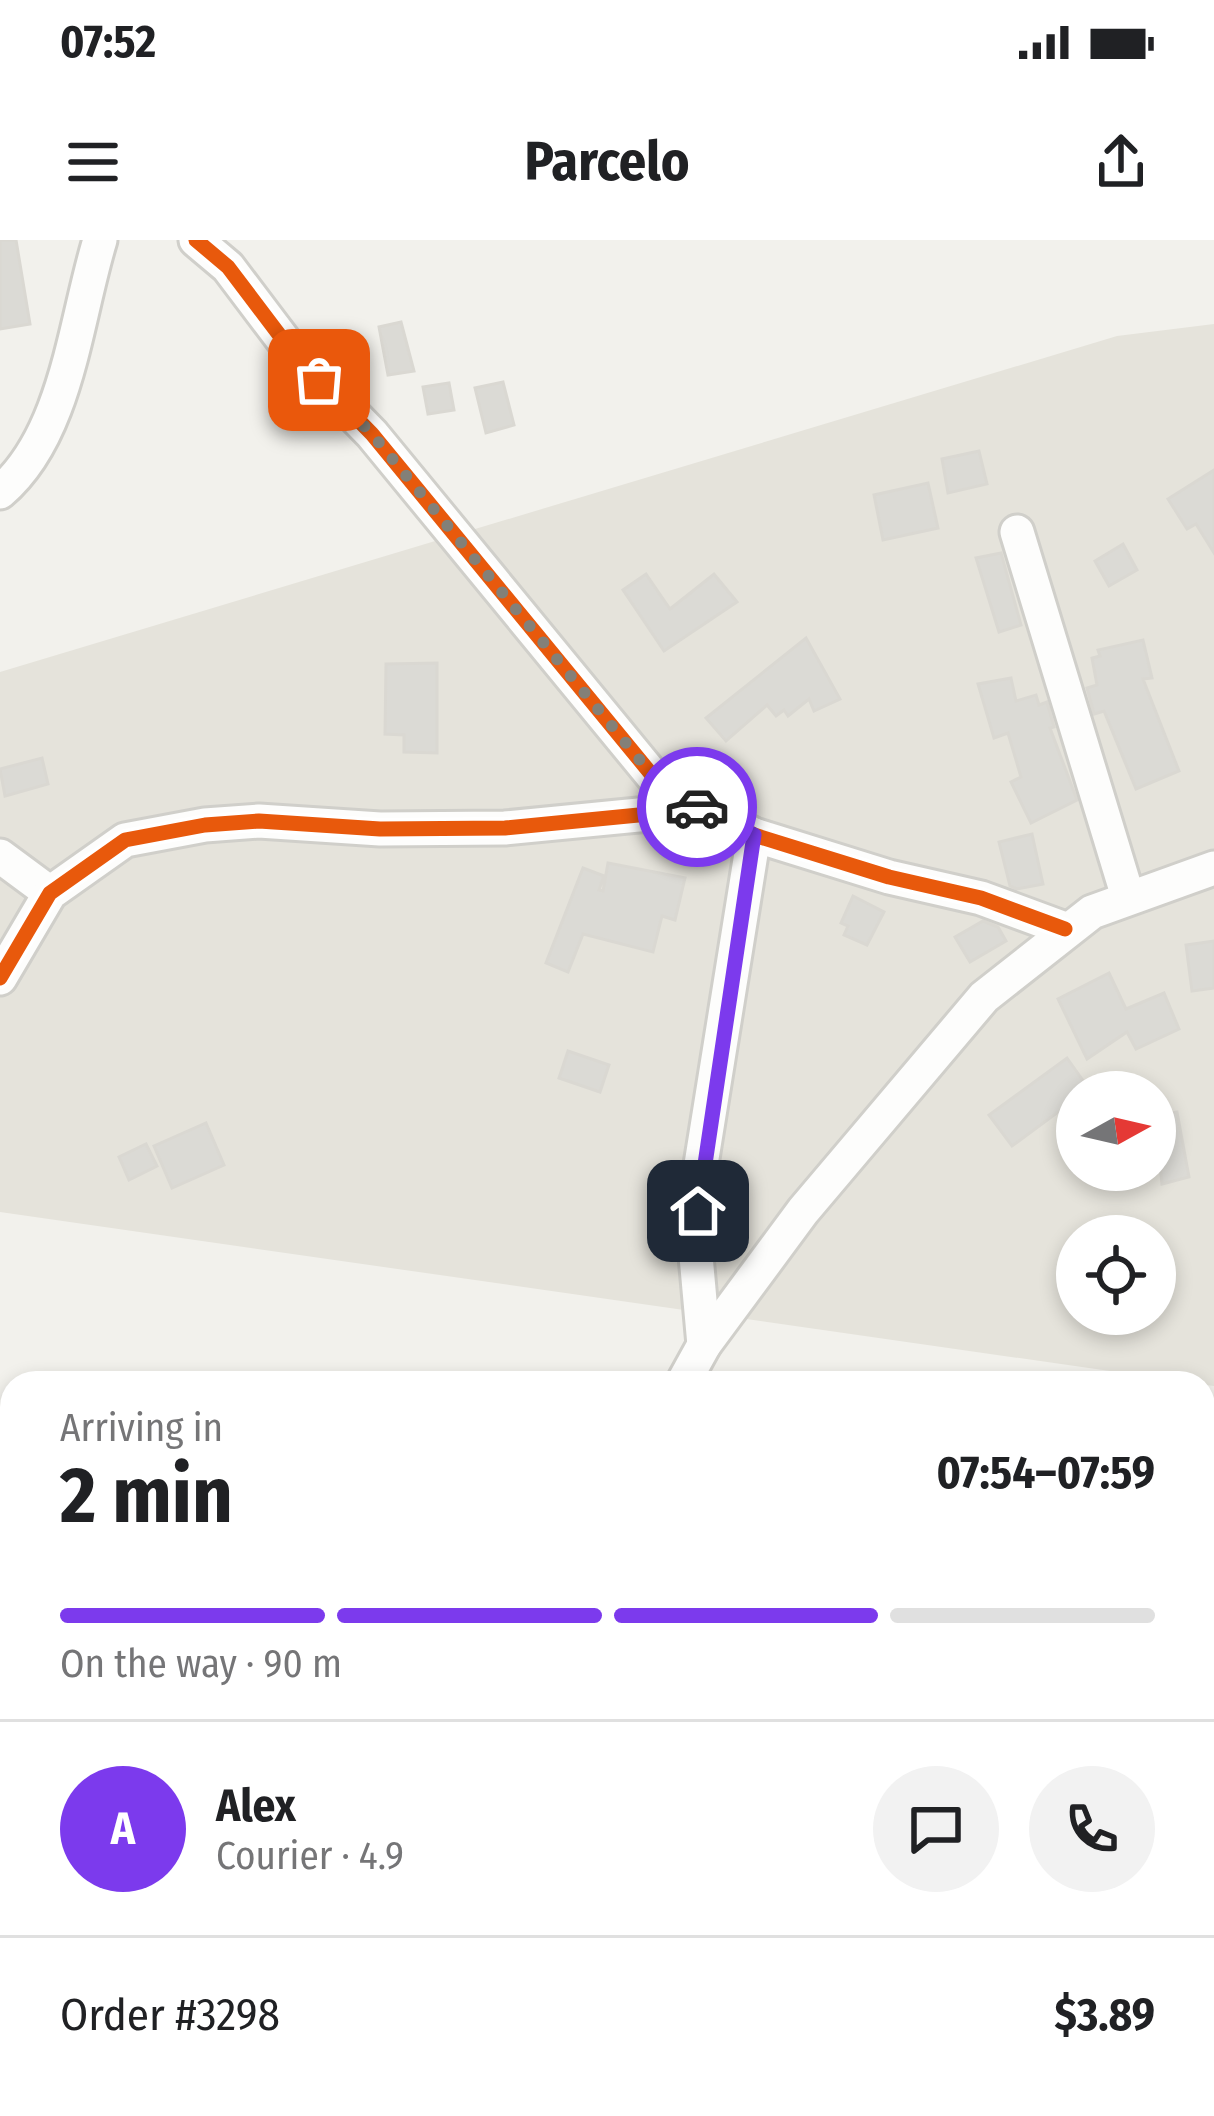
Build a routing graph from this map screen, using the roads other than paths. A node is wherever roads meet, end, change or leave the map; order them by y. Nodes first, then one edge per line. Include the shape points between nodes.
1 (100, 240) edge
2 (196, 240) edge
3 (0, 492) edge
4 (1017, 532) dead end
5 (700, 809) junction
6 (754, 835) junction
7 (0, 856) edge
8 (1214, 868) edge
9 (50, 892) junction
10 (1128, 897) junction
11 (1064, 929) junction
12 (0, 978) edge
13 (704, 1345) junction
14 (689, 1371) edge

1 - 3 street via 45,438
2 - 5 street via 372,434 662,787
4 - 10 street
5 - 6 street
5 - 9 street via 505,828 205,825 125,840
6 - 11 street
6 - 13 street via 699,1177 695,1245
7 - 9 street
8 - 10 street
9 - 12 street
10 - 11 street
11 - 13 street via 984,997 803,1211
13 - 14 street

